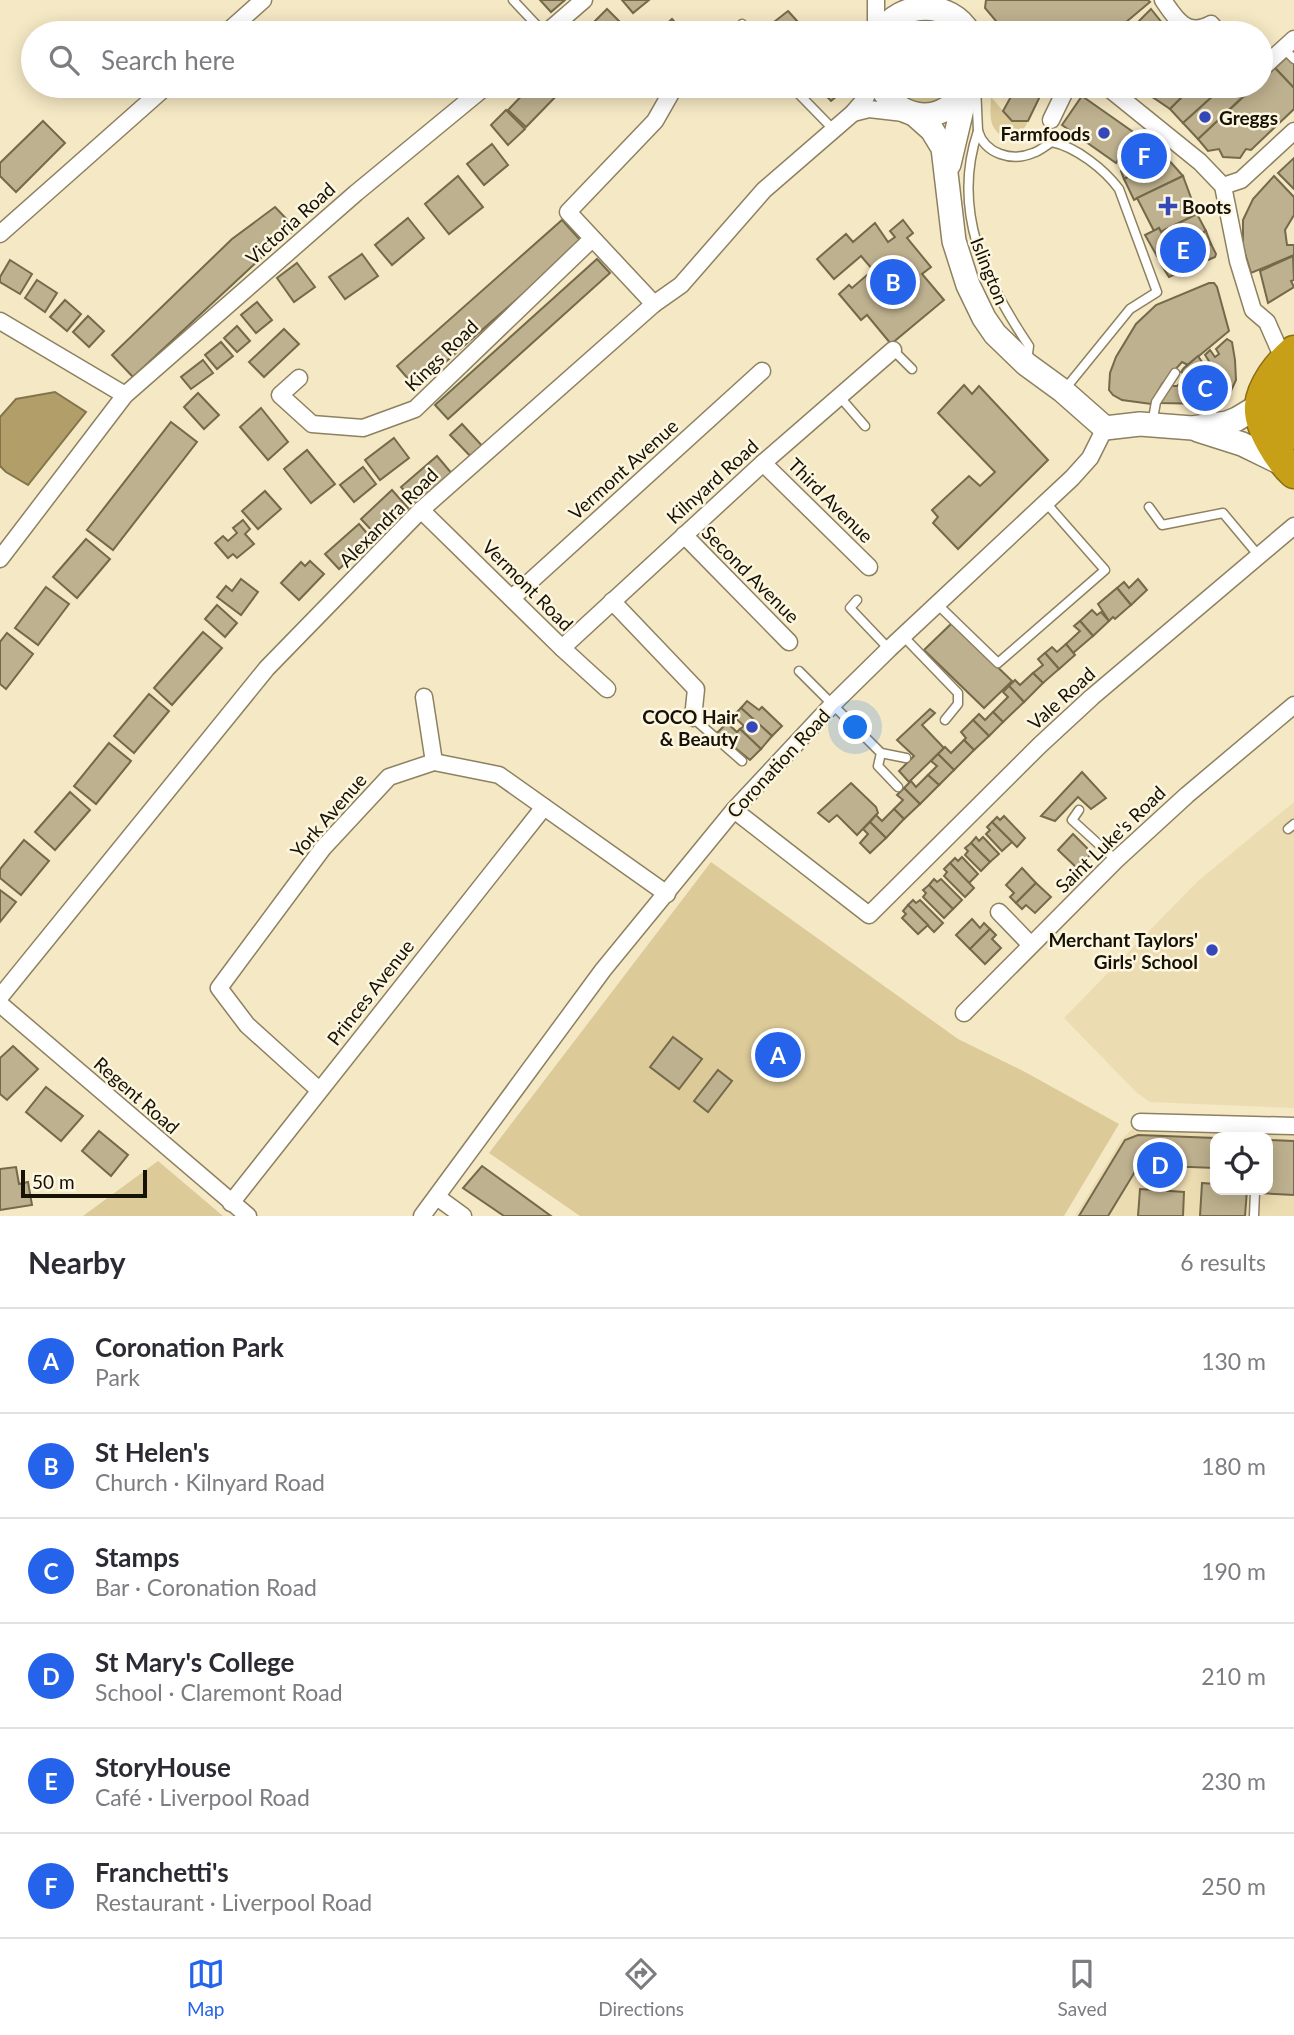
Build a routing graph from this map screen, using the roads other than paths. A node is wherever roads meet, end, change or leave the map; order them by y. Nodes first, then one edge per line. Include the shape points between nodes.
1 (263, 0) edge
2 (513, 0) edge
3 (583, 0) edge
4 (876, 0) edge
5 (967, 0) edge
6 (1163, 0) edge
7 (925, 2) edge
8 (239, 21) edge
9 (533, 21) edge
10 (559, 21) edge
11 (876, 21) edge
12 (889, 21) edge
13 (960, 21) edge
14 (968, 21) edge
15 (1179, 21) edge
16 (1291, 49) edge
17 (1273, 61) edge
18 (153, 98) edge
19 (471, 98) edge
20 (668, 98) edge
21 (803, 98) edge
22 (865, 98) edge
23 (890, 98) edge
24 (959, 98) edge
25 (964, 98) edge
26 (977, 98) edge
27 (1063, 98) edge
28 (1121, 98) edge
29 (853, 113) junction
30 (912, 114) junction
31 (1051, 120) dead end
32 (833, 129) junction
33 (978, 131) junction
34 (1294, 131) edge
35 (947, 174) junction
36 (1223, 186) junction
37 (0, 234) edge
38 (592, 239) junction
39 (654, 304) junction
40 (0, 321) edge
41 (893, 350) joint
42 (1026, 364) junction
43 (912, 369) dead end
44 (1290, 370) edge
45 (762, 371) dead end
46 (1175, 373) dead end
47 (299, 378) dead end
48 (1063, 391) junction
49 (125, 395) junction
50 (839, 396) junction
51 (1260, 405) junction
52 (1152, 424) junction
53 (865, 426) dead end
54 (1105, 428) junction
55 (1192, 428) junction
56 (1294, 434) edge
57 (763, 463) junction
58 (1289, 469) edge
59 (1047, 504) junction
60 (1149, 507) dead end
61 (421, 510) junction
62 (1294, 526) edge
63 (684, 535) junction
64 (1260, 556) junction
65 (0, 559) edge
66 (869, 568) dead end
67 (512, 598) junction
68 (857, 600) dead end
69 (612, 601) junction
70 (937, 604) junction
71 (903, 636) junction
72 (789, 642) dead end
73 (562, 648) junction
74 (889, 649) junction
75 (799, 671) dead end
76 (607, 689) dead end
77 (424, 697) dead end
78 (833, 704) junction
79 (1294, 705) edge
80 (693, 718) joint
81 (945, 720) dead end
82 (881, 753) junction
83 (906, 758) dead end
84 (741, 761) dead end
85 (434, 762) junction
86 (898, 787) dead end
87 (544, 807) junction
88 (734, 810) junction
89 (1079, 810) dead end
90 (1116, 860) junction
91 (667, 894) junction
92 (999, 912) dead end
93 (1031, 945) junction
94 (0, 997) edge
95 (0, 1004) edge
96 (964, 1013) dead end
97 (319, 1090) junction
98 (1140, 1122) dead end
99 (1294, 1126) edge
100 (1255, 1195) edge
101 (437, 1197) junction
102 (231, 1203) junction
103 (248, 1216) edge
104 (422, 1216) edge
105 (463, 1216) edge
106 (1254, 1216) edge

1 - 8 street
2 - 9 lane
3 - 10 street
4 - 11 street
5 - 14 main road
6 - 15 street
7 - 12 main road
7 - 13 main road via 944,8
16 - 17 street
18 - 37 street
19 - 49 street, Victoria Road via 356,192
20 - 38 street via 655,121 568,212
21 - 32 lane
22 - 29 street, Alexandra Road
23 - 30 main road, Islington
24 - 30 main road via 933,113
25 - 35 main road, Islington
26 - 33 lane, Islington
27 - 31 street
28 - 36 street
29 - 30 street via 869,109
29 - 32 street, Alexandra Road
30 - 35 main road, Islington via 940,142
32 - 39 street, Alexandra Road via 764,190 681,285
33 - 42 lane, Islington via 968,179 976,244 998,298 1029,346
33 - 48 lane via 989,148 1015,158 1052,142 1063,144 1114,182 1157,292 1130,309
34 - 36 street via 1241,180
35 - 42 main road, Islington via 954,241 968,285 995,334
36 - 44 street via 1238,261 1254,310 1267,322
38 - 39 street
38 - 47 street, Kings Road via 415,409 363,428 312,424 280,395
39 - 61 street, Alexandra Road
40 - 49 street
41 - 43 lane
41 - 50 street, Kilnyard Road
42 - 48 main road, Islington
44 - 51 highway via 1267,384
44 - 56 highway via 1285,406
45 - 67 street, Vermont Avenue
46 - 52 lane via 1156,402
48 - 54 main road, Islington
49 - 65 street, Victoria Road
50 - 53 lane
50 - 57 street, Kilnyard Road
51 - 55 main road via 1227,423
51 - 58 highway via 1265,427
52 - 54 main road
52 - 55 main road
54 - 59 street, Coronation Road via 1090,458
55 - 58 main road via 1242,444
57 - 63 street, Kilnyard Road
57 - 66 street, Third Avenue
59 - 70 street, Coronation Road
59 - 70 lane via 1105,570 998,663
60 - 64 lane via 1163,525 1223,513
61 - 67 street, Vermont Road
61 - 94 street, Alexandra Road via 267,668
62 - 64 street, Vale Road
63 - 69 street, Kilnyard Road
63 - 72 street, Second Avenue
64 - 88 street, Vale Road via 1092,697 869,915
67 - 73 street, Vermont Road
68 - 74 lane via 850,608
69 - 73 street, Kilnyard Road
69 - 80 street via 696,689
70 - 71 street, Coronation Road
71 - 74 street, Coronation Road
71 - 81 lane via 958,693 958,704
73 - 76 street, Vermont Road
74 - 78 street, Coronation Road
75 - 78 lane
77 - 85 street
78 - 82 lane
78 - 88 street, Coronation Road
79 - 90 street, Saint Luke's Road
80 - 84 lane
82 - 83 lane
82 - 86 lane via 878,766
85 - 87 street, York Avenue via 499,775
85 - 97 street, York Avenue via 389,776 323,848 219,988 247,1025
87 - 91 street, York Avenue
87 - 97 street, Princes Avenue
88 - 91 street, Coronation Road
89 - 90 lane via 1072,820
90 - 93 street, Saint Luke's Road
91 - 101 street, Coronation Road via 603,970
92 - 93 street
93 - 96 street, Saint Luke's Road
95 - 102 street, Regent Road
97 - 102 street, Princes Avenue
98 - 99 street
100 - 106 lane
101 - 104 street, Coronation Road
101 - 105 street
102 - 103 street, Regent Road

